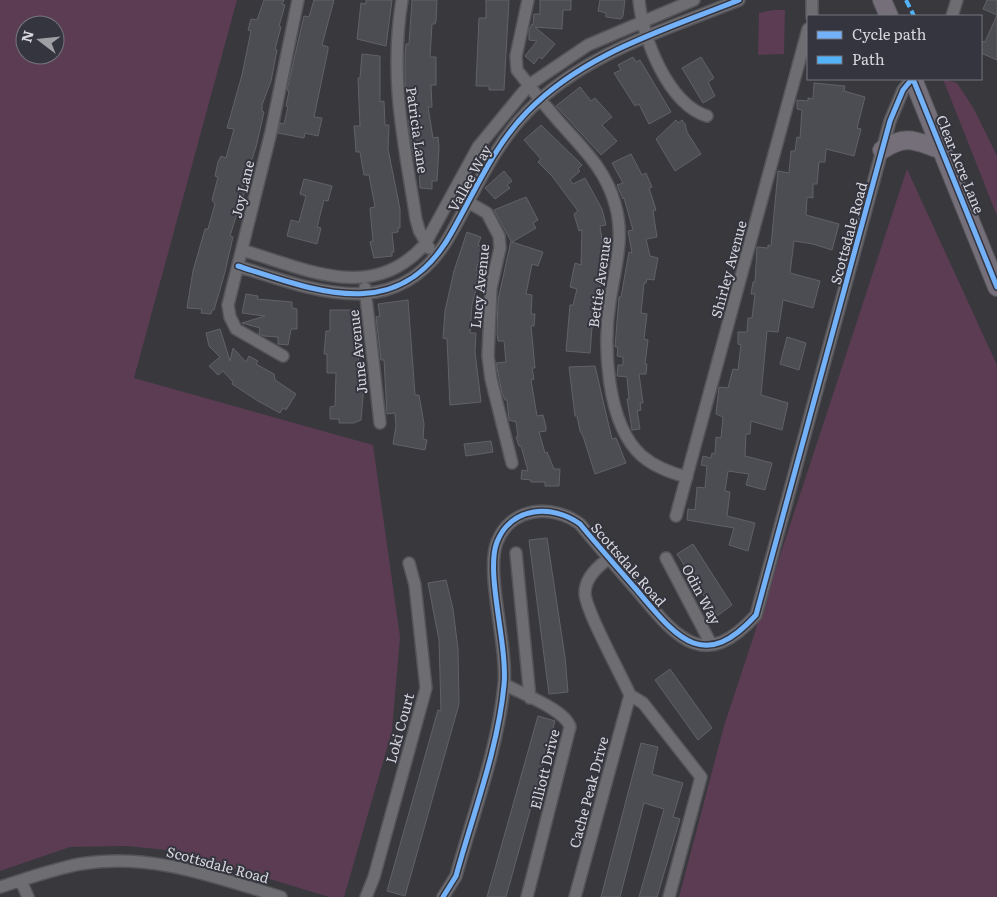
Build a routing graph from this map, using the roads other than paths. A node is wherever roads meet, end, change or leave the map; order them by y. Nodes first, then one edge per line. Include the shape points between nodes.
1 (298, 0) edge
2 (402, 0) edge
3 (528, 0) edge
4 (639, 0) edge
5 (694, 0) edge
6 (739, 0) edge
7 (812, 0) edge
8 (882, 0) edge
9 (958, 0) edge
10 (812, 15) edge
11 (889, 15) edge
12 (952, 15) edge
13 (642, 21) junction
14 (807, 33) edge
15 (647, 36) junction
16 (912, 80) edge
17 (913, 80) edge
18 (529, 85) junction
19 (540, 99) junction
20 (706, 116) dead end
21 (882, 150) junction
22 (943, 150) junction
23 (453, 193) junction
24 (468, 201) junction
25 (426, 244) junction
26 (242, 250) junction
27 (435, 258) junction
28 (238, 266) junction
29 (364, 278) junction
30 (997, 287) edge
31 (366, 295) junction
32 (283, 356) dead end
33 (380, 423) dead end
34 (512, 463) dead end
35 (687, 477) junction
36 (676, 516) dead end
37 (516, 552) dead end
38 (608, 558) junction
39 (666, 558) dead end
40 (409, 563) dead end
41 (711, 644) junction
42 (504, 684) junction
43 (630, 695) junction
44 (530, 698) junction
45 (21, 880) junction
46 (0, 887) edge
47 (28, 897) edge
48 (281, 897) edge
49 (366, 897) edge
50 (443, 897) edge
51 (527, 897) edge
52 (575, 897) edge
53 (669, 897) edge

1 - 26 street, Joy Lane via 271,132
2 - 25 street, Patricia Lane via 396,60 400,125 416,219
3 - 18 street, Bettie Avenue via 516,64
4 - 13 street
5 - 13 street, Vallee Way
6 - 15 street, Vallee Way
7 - 10 street
8 - 11 main road
9 - 12 street
13 - 15 street
13 - 18 street, Vallee Way via 588,45
14 - 35 street, Shirley Avenue
15 - 19 street, Vallee Way via 598,59
15 - 20 street via 650,49 675,90 696,112
16 - 21 street, Scottsdale Road via 895,105
17 - 22 main road, Clear Acre Lane
18 - 19 street, Bettie Avenue
18 - 23 street, Vallee Way via 478,147
19 - 24 street, Vallee Way via 504,139
19 - 35 street, Bettie Avenue via 598,165 615,201 619,218 619,252 606,349 609,376 624,428 641,455 666,470
21 - 22 main road via 907,139
21 - 41 street, Scottsdale Road via 756,615 740,633 729,640
22 - 30 main road, Clear Acre Lane
23 - 24 street, Lucy Avenue
23 - 25 street, Vallee Way
24 - 27 street, Vallee Way
24 - 34 street, Lucy Avenue via 487,213 499,236 500,248 490,296 488,356
25 - 27 street, Patricia Lane
25 - 29 street, Vallee Way via 397,268
26 - 28 street, Joy Lane
26 - 29 street, Vallee Way via 332,276
27 - 31 street, Vallee Way via 413,277 387,290
28 - 31 street, Vallee Way via 310,289
28 - 32 street, Joy Lane via 228,305 230,318 236,329
29 - 31 street, June Avenue
31 - 33 street, June Avenue
35 - 36 street, Shirley Avenue
37 - 44 street
38 - 41 street, Scottsdale Road via 677,635 693,642
38 - 42 street, Scottsdale Road via 580,524 560,512 535,511 514,520 504,529 496,548 494,567 504,648
38 - 43 street, Scottsdale Road via 595,569 585,592 589,609
39 - 41 street, Odin Way
40 - 49 street, Loki Court via 415,585 426,688
42 - 44 street, Elliott Drive
42 - 50 street, Scottsdale Road via 495,737 456,876
43 - 52 street, Cache Peak Drive
43 - 53 street via 643,703 701,777
44 - 51 street, Elliott Drive via 565,717 570,727
45 - 46 street, Scottsdale Road
45 - 47 street
45 - 48 street, Scottsdale Road via 80,864 134,861 183,868

